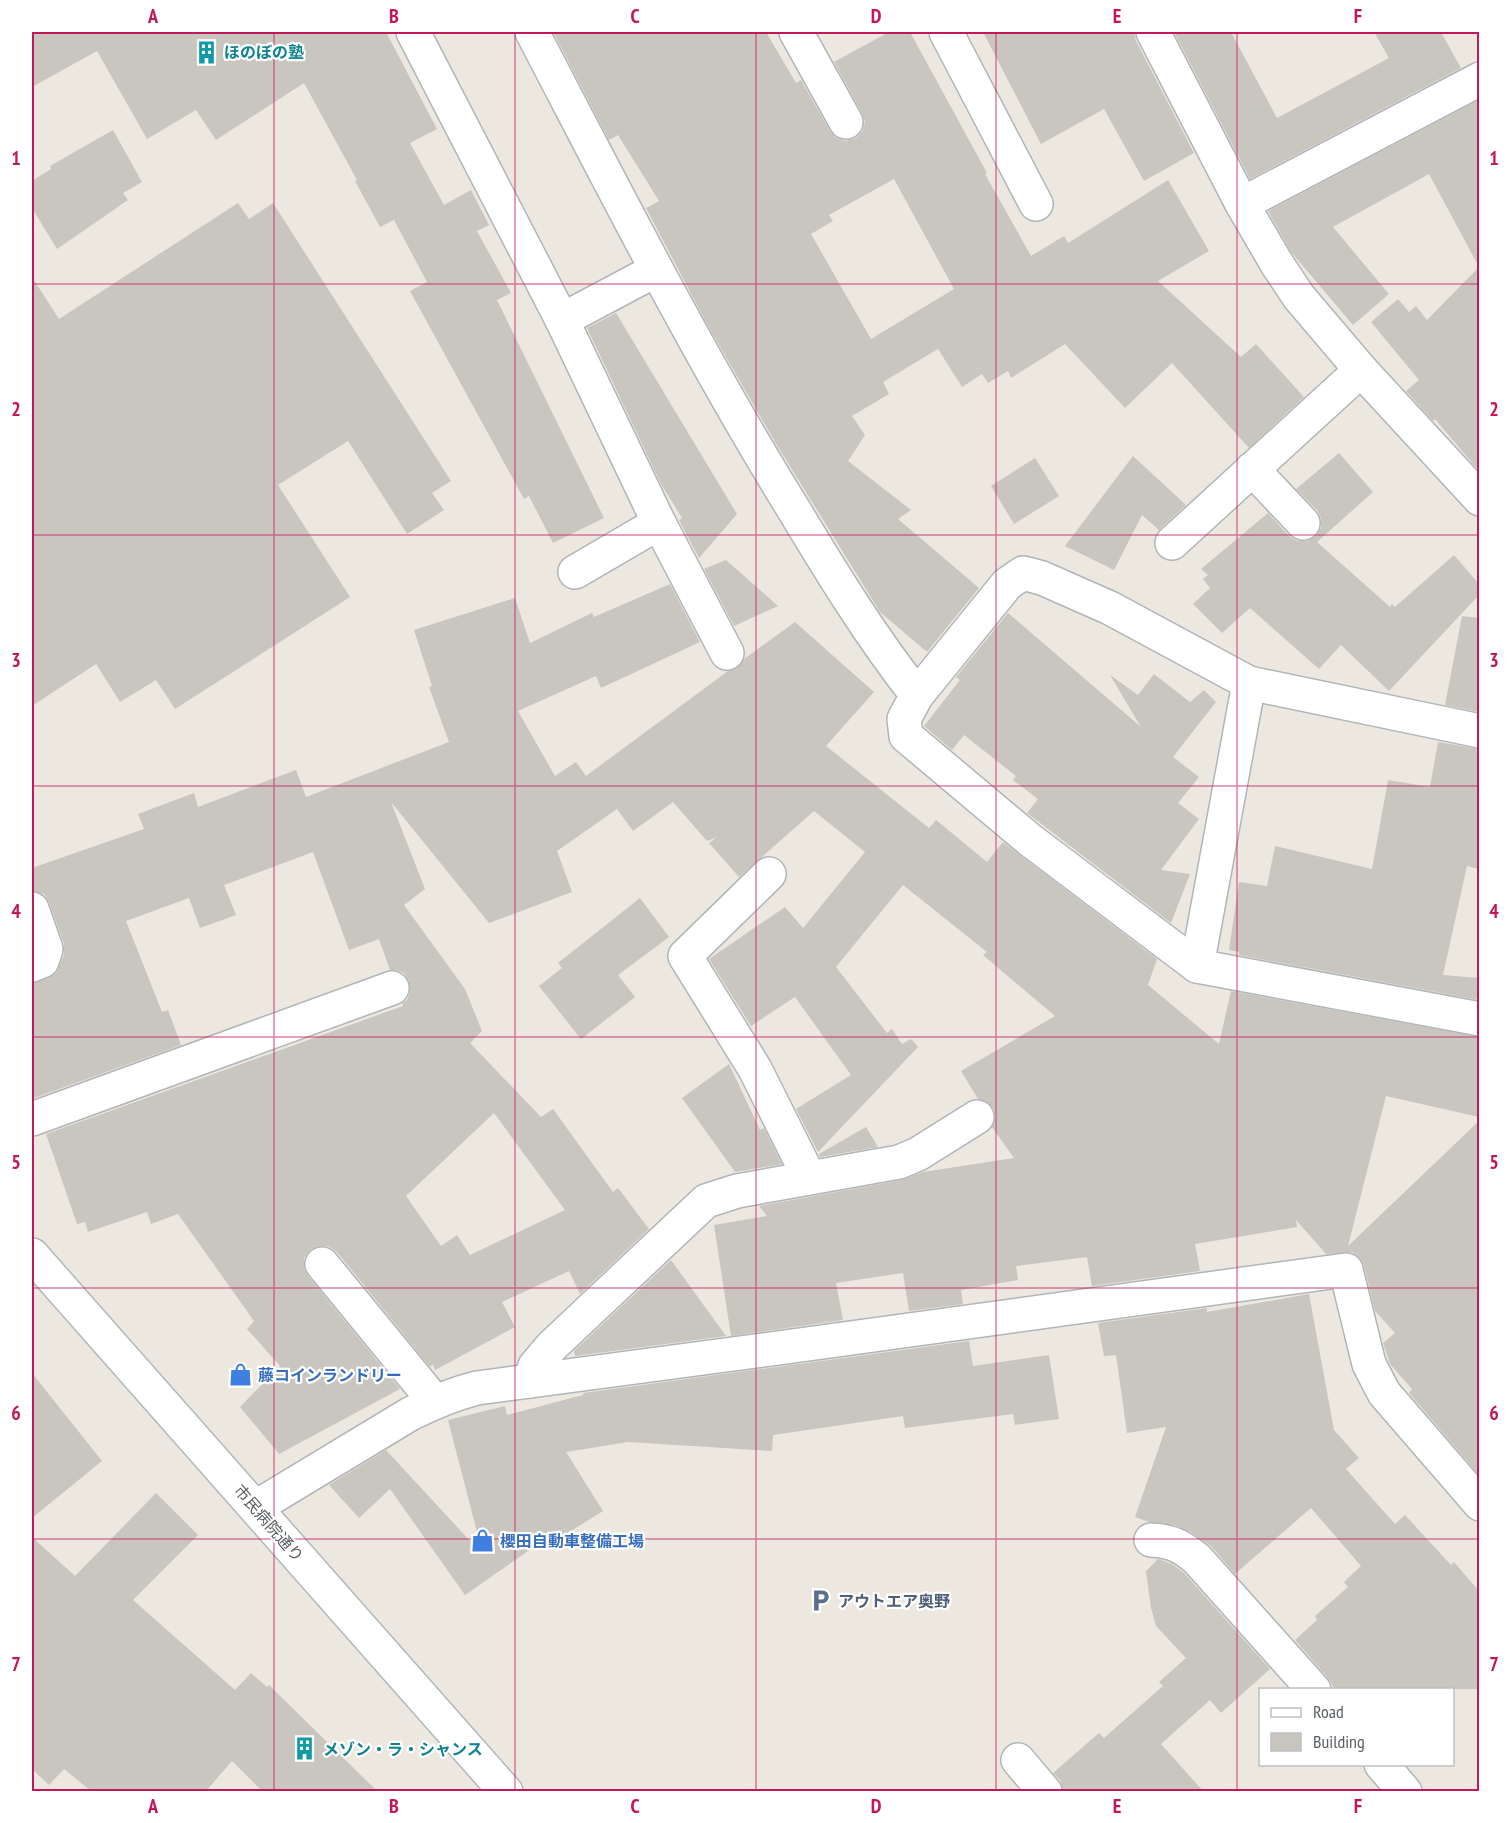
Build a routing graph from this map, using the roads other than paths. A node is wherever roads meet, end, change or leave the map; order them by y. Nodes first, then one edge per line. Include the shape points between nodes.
1 (413, 32) edge
2 (532, 32) edge
3 (796, 32) edge
4 (946, 32) edge
5 (1153, 32) edge
6 (1479, 79) edge
7 (846, 122) dead end
8 (1036, 204) dead end
9 (1242, 204) junction
10 (656, 270) junction
11 (562, 320) junction
12 (1361, 370) junction
13 (1252, 469) junction
14 (1479, 499) edge
15 (659, 523) junction
16 (1303, 523) dead end
17 (1172, 543) dead end
18 (575, 572) dead end
19 (727, 653) dead end
20 (1249, 683) junction
21 (917, 695) junction
22 (1479, 731) edge
23 (769, 874) dead end
24 (32, 909) edge
25 (32, 965) edge
26 (1197, 966) junction
27 (392, 988) dead end
28 (1479, 1019) edge
29 (977, 1117) dead end
30 (32, 1119) edge
31 (809, 1177) junction
32 (32, 1255) edge
33 (322, 1264) dead end
34 (530, 1381) junction
35 (435, 1402) junction
36 (1479, 1504) edge
37 (256, 1507) junction
38 (1151, 1540) dead end
39 (1313, 1688) edge
40 (1018, 1760) dead end
41 (1383, 1766) edge
42 (501, 1790) edge
43 (1045, 1791) edge
44 (1405, 1791) edge

1 - 11 street
2 - 10 street
3 - 7 street
4 - 8 street
5 - 9 street
6 - 9 street
9 - 12 street via 1299,297
10 - 11 street
10 - 21 street via 756,449 858,612
11 - 15 street
12 - 13 street
12 - 14 street
13 - 16 street
13 - 17 street
15 - 18 street
15 - 19 street
20 - 21 street via 1110,608 1023,573 1007,584
20 - 22 street
20 - 26 street
21 - 26 street via 904,719 906,736 1030,840
23 - 31 street via 685,956 755,1069
24 - 25 street via 46,949 42,962
26 - 28 street
27 - 30 street
29 - 31 street via 918,1155 899,1162
31 - 34 street via 706,1201 552,1346 535,1366
32 - 37 street, 市民病院通り
33 - 35 street
34 - 35 street via 477,1388
34 - 36 street via 1346,1270 1368,1364 1384,1393
35 - 37 street
37 - 42 street, 市民病院通り
38 - 39 street via 1167,1541 1197,1559
40 - 43 street
41 - 44 street

